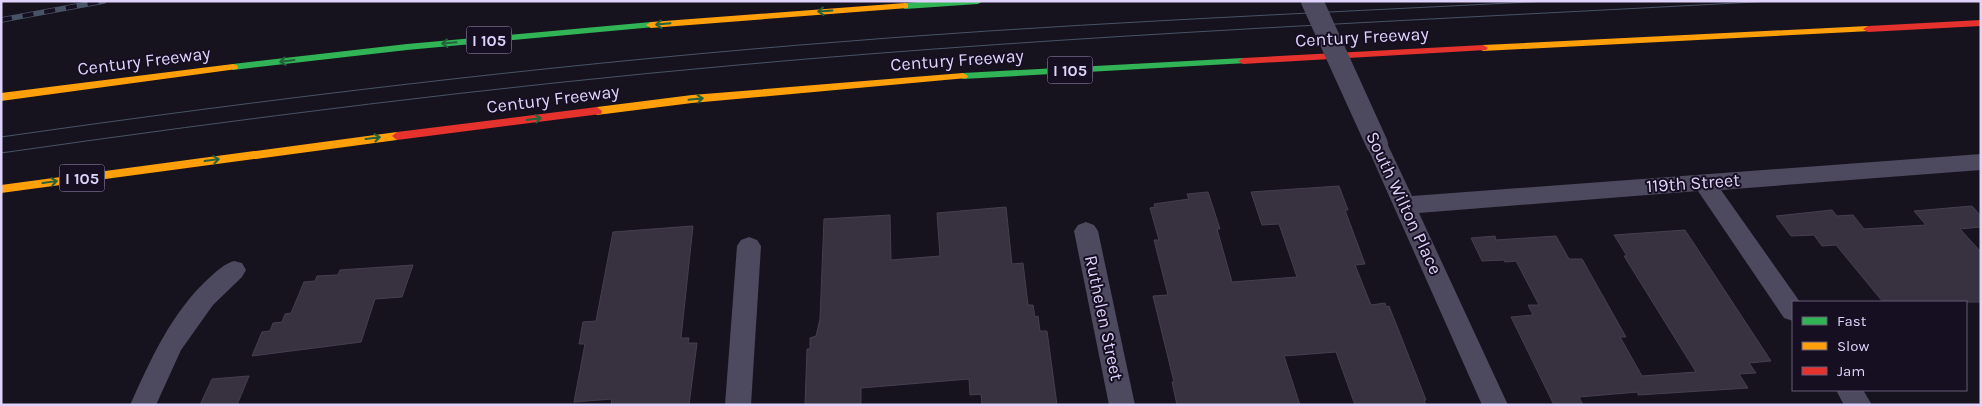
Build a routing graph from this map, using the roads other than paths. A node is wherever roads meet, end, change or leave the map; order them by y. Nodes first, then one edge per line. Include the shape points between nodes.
1 (978, 1) edge
2 (1312, 1) edge
3 (1981, 23) edge
4 (1, 97) edge
5 (1981, 162) edge
6 (1704, 182) junction
7 (1, 189) edge
8 (1406, 205) junction
9 (1086, 230) dead end
10 (749, 246) dead end
11 (234, 270) dead end
12 (1792, 310) edge
13 (1850, 391) edge
14 (143, 405) edge
15 (738, 405) edge
16 (1122, 405) edge
17 (1495, 405) edge
18 (1859, 405) edge

1 -> 4 highway, Century Freeway / I 105 via 735,17 417,46
2 - 8 street, South Wilton Place, bridge
7 -> 3 highway, Century Freeway / I 105 via 692,99 983,74
5 - 6 street, 119th Street
6 - 8 street, 119th Street
6 - 12 street
8 - 17 street, South Wilton Place
9 - 16 street, Ruthelen Street
10 - 15 street
11 - 14 street via 204,298 171,344
13 - 18 street

